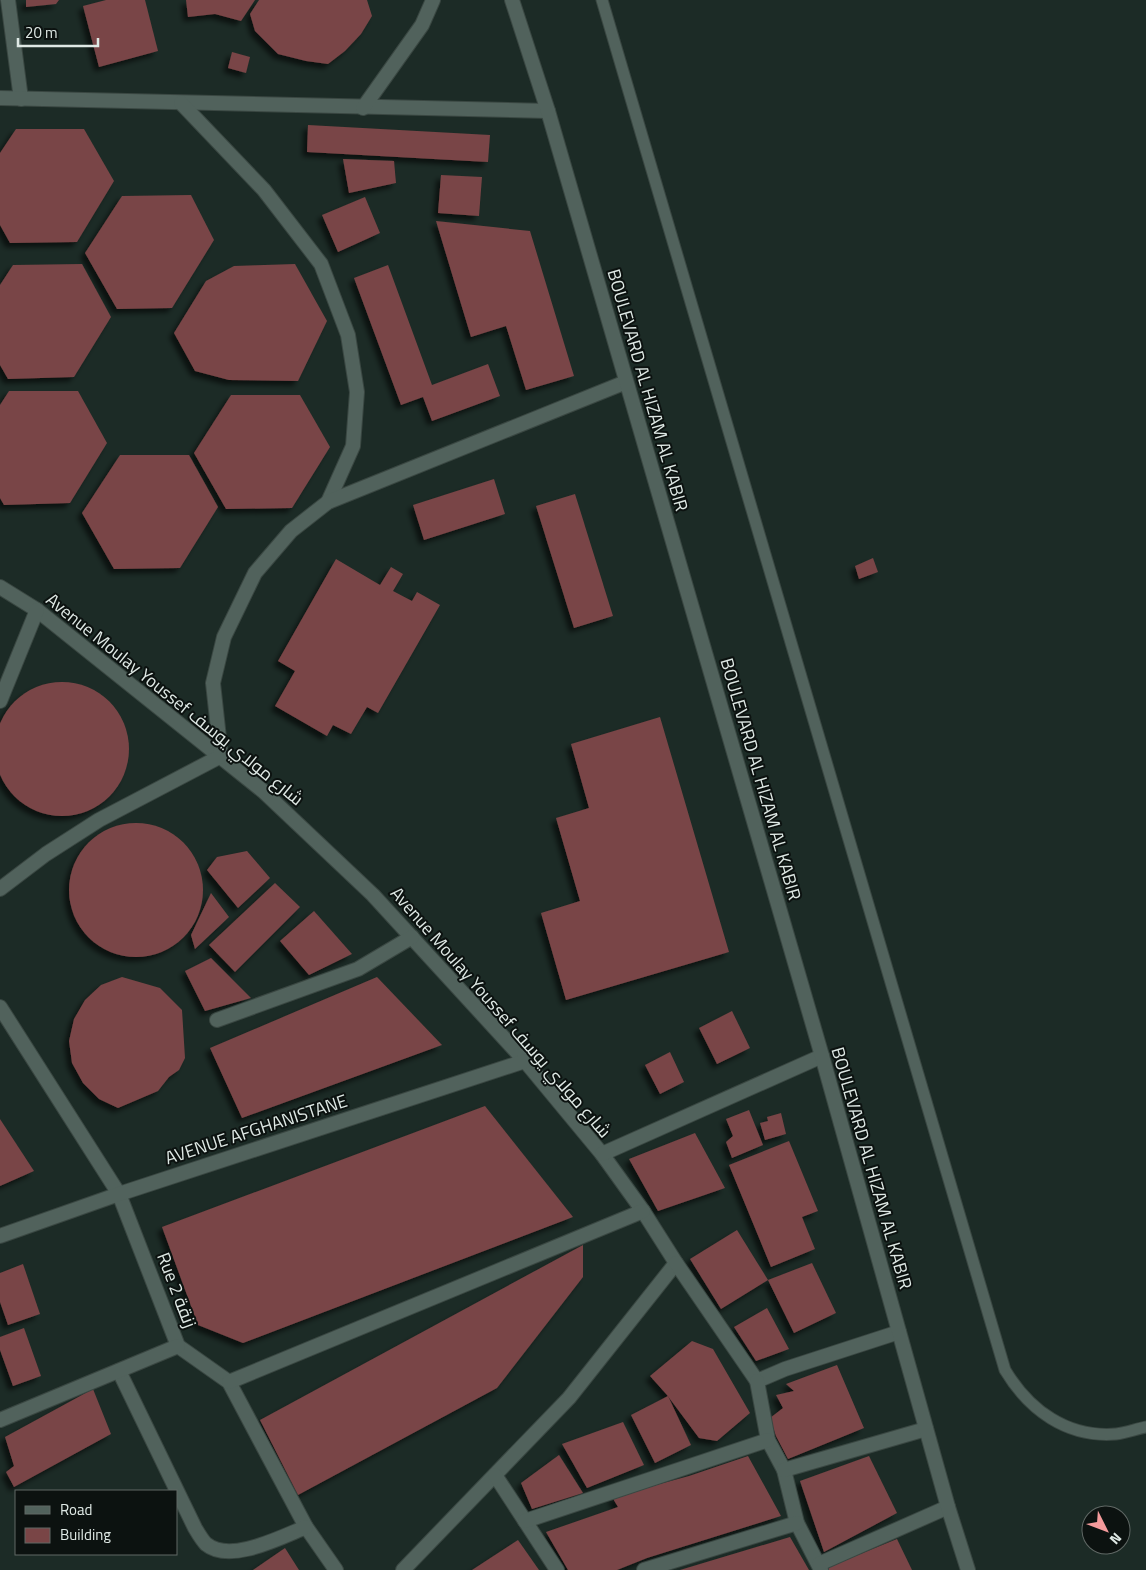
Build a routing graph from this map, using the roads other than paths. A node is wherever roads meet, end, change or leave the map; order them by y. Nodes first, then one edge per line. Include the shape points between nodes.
1 (8, 0) edge
2 (433, 0) edge
3 (512, 0) edge
4 (602, 0) edge
5 (0, 98) edge
6 (21, 99) junction
7 (180, 103) junction
8 (364, 108) junction
9 (548, 111) junction
10 (626, 382) junction
11 (328, 502) junction
12 (0, 587) edge
13 (37, 610) junction
14 (0, 701) edge
15 (221, 756) junction
16 (0, 889) edge
17 (412, 938) junction
18 (0, 1007) edge
19 (217, 1020) dead end
20 (822, 1056) junction
21 (524, 1061) junction
22 (602, 1154) junction
23 (119, 1194) junction
24 (643, 1211) junction
25 (0, 1236) edge
26 (676, 1263) junction
27 (899, 1332) junction
28 (178, 1346) junction
29 (119, 1370) junction
30 (758, 1381) junction
31 (229, 1382) junction
32 (0, 1420) edge
33 (1146, 1426) edge
34 (926, 1429) junction
35 (768, 1440) junction
36 (784, 1470) junction
37 (495, 1475) junction
38 (177, 1490) edge
39 (178, 1493) edge
40 (948, 1507) junction
41 (525, 1521) junction
42 (797, 1523) junction
43 (306, 1527) junction
44 (820, 1567) edge
45 (336, 1570) edge
46 (403, 1570) edge
47 (557, 1570) edge
48 (644, 1570) edge
49 (968, 1570) edge

1 - 6 street
2 - 8 street via 422,25
3 - 9 street, BOULEVARD AL HIZAM AL KABIR
4 - 33 lane via 1004,1370 1030,1404 1064,1425 1100,1434 1118,1434
5 - 6 street
6 - 7 street
7 - 8 street
7 - 11 street via 264,190 321,264 348,335 357,392 352,446
8 - 9 street
9 - 10 street, BOULEVARD AL HIZAM AL KABIR
10 - 11 street
10 - 20 street, BOULEVARD AL HIZAM AL KABIR
11 - 15 street via 291,531 254,573 224,638 213,683
12 - 13 street, Avenue Moulay Youssef شارع مولاي يوسف
13 - 14 street
13 - 15 street, Avenue Moulay Youssef شارع مولاي يوسف
15 - 16 street via 98,820
15 - 17 street, Avenue Moulay Youssef شارع مولاي يوسف via 374,895
17 - 19 street via 358,969
17 - 21 street, Avenue Moulay Youssef شارع مولاي يوسف
18 - 23 street, Rue 2 زنقة
20 - 22 street
20 - 27 street, BOULEVARD AL HIZAM AL KABIR
21 - 22 street, Avenue Moulay Youssef شارع مولاي يوسف
21 - 23 street, AVENUE AFGHANISTANE
22 - 24 street, Avenue Moulay Youssef شارع مولاي يوسف
23 - 25 street, AVENUE AFGHANISTANE
23 - 28 street, Rue 2 زنقة
24 - 26 street, Avenue Moulay Youssef شارع مولاي يوسف
24 - 31 street
26 - 30 street, Avenue Moulay Youssef شارع مولاي يوسف
26 - 37 street via 570,1398
27 - 30 street
27 - 34 street, BOULEVARD AL HIZAM AL KABIR
28 - 29 street
28 - 31 street, Rue 2 زنقة
29 - 32 street
29 - 38 street
30 - 35 street
31 - 43 street, Rue 2 زنقة
34 - 36 street
34 - 40 street, BOULEVARD AL HIZAM AL KABIR
35 - 36 street
35 - 41 street
36 - 42 street
37 - 41 street
37 - 46 street
39 - 43 street via 206,1544 224,1551 248,1550
40 - 44 street
40 - 49 street, BOULEVARD AL HIZAM AL KABIR
41 - 47 street
42 - 44 street
42 - 48 street
43 - 45 street, Rue 2 زنقة

